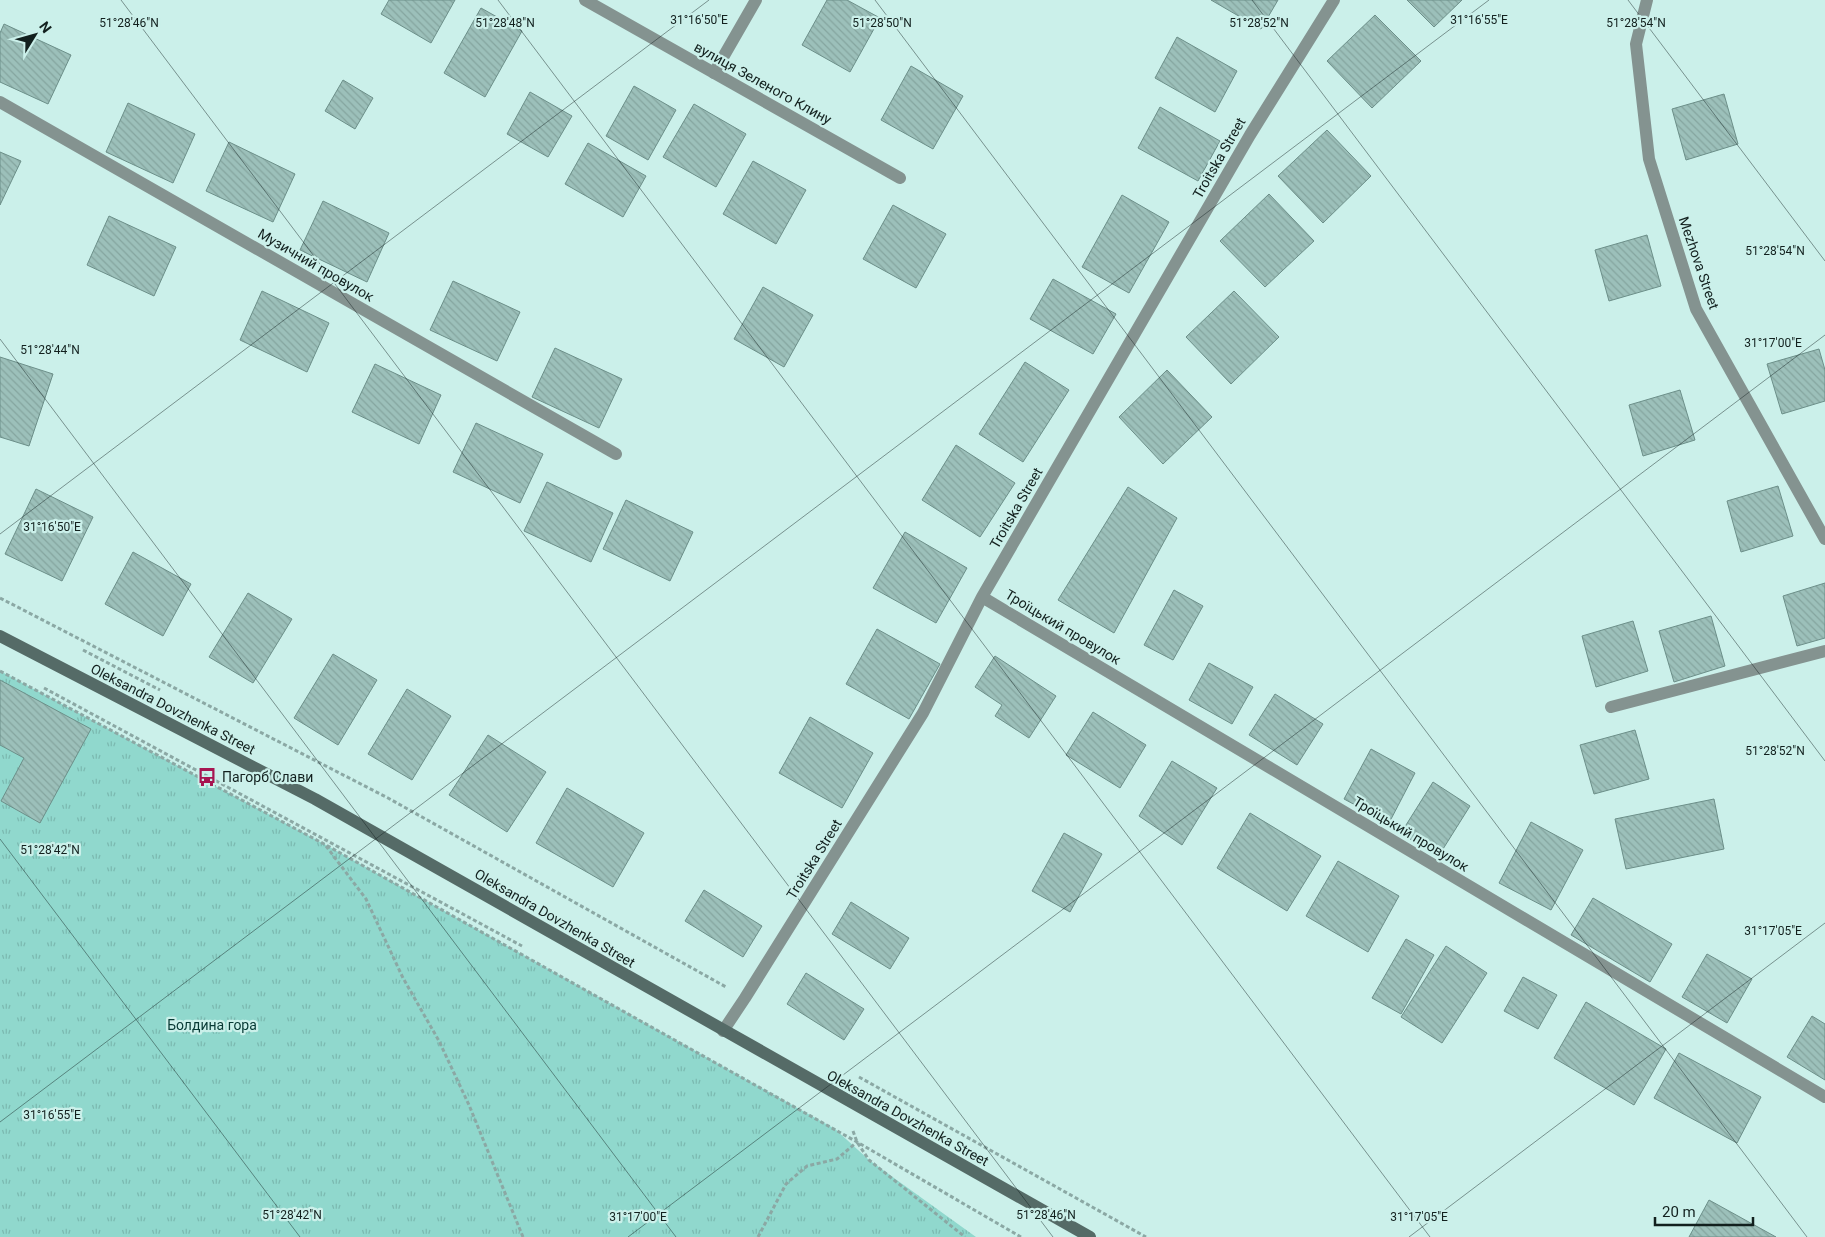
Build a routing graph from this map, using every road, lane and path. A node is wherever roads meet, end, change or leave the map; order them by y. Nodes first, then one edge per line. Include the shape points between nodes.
1 (585, 0) edge
2 (756, 0) edge
3 (1334, 0) edge
4 (1647, 0) edge
5 (714, 73) junction
6 (0, 102) edge
7 (900, 178) dead end
8 (616, 454) dead end
9 (1825, 539) edge
10 (982, 597) junction
11 (0, 598) edge
12 (0, 636) edge
13 (1825, 651) edge
14 (0, 671) edge
15 (44, 688) dead end
16 (1611, 707) dead end
17 (326, 845) junction
18 (526, 948) dead end
19 (745, 998) junction
20 (722, 1031) junction
21 (1825, 1097) edge
22 (852, 1129) dead end
23 (857, 1142) junction
24 (523, 1237) edge
25 (758, 1237) edge
26 (966, 1237) edge
27 (1021, 1237) edge
28 (1090, 1237) edge

1 - 5 street, вулиця Зеленого Клину
2 - 5 street
3 - 10 street, Troitska Street via 1250,135
4 - 9 street, Mezhova Street via 1636,44 1649,159 1696,309
5 - 7 street, вулиця Зеленого Клину
6 - 8 street, Музичний провулок
10 - 19 street, Troitska Street via 923,713
10 - 21 street, Троїцький провулок
11 - 19 path via 388,798
12 - 20 main road, Oleksandra Dovzhenka Street via 315,799
13 - 16 street
14 - 17 path
15 - 18 path
17 - 23 path
17 - 24 path via 366,899 403,978 439,1041 470,1105
19 - 20 street, Troitska Street
20 - 28 main road, Oleksandra Dovzhenka Street
22 - 23 path
23 - 25 path via 837,1159 807,1166 786,1184
23 - 26 path via 869,1160
23 - 27 path

